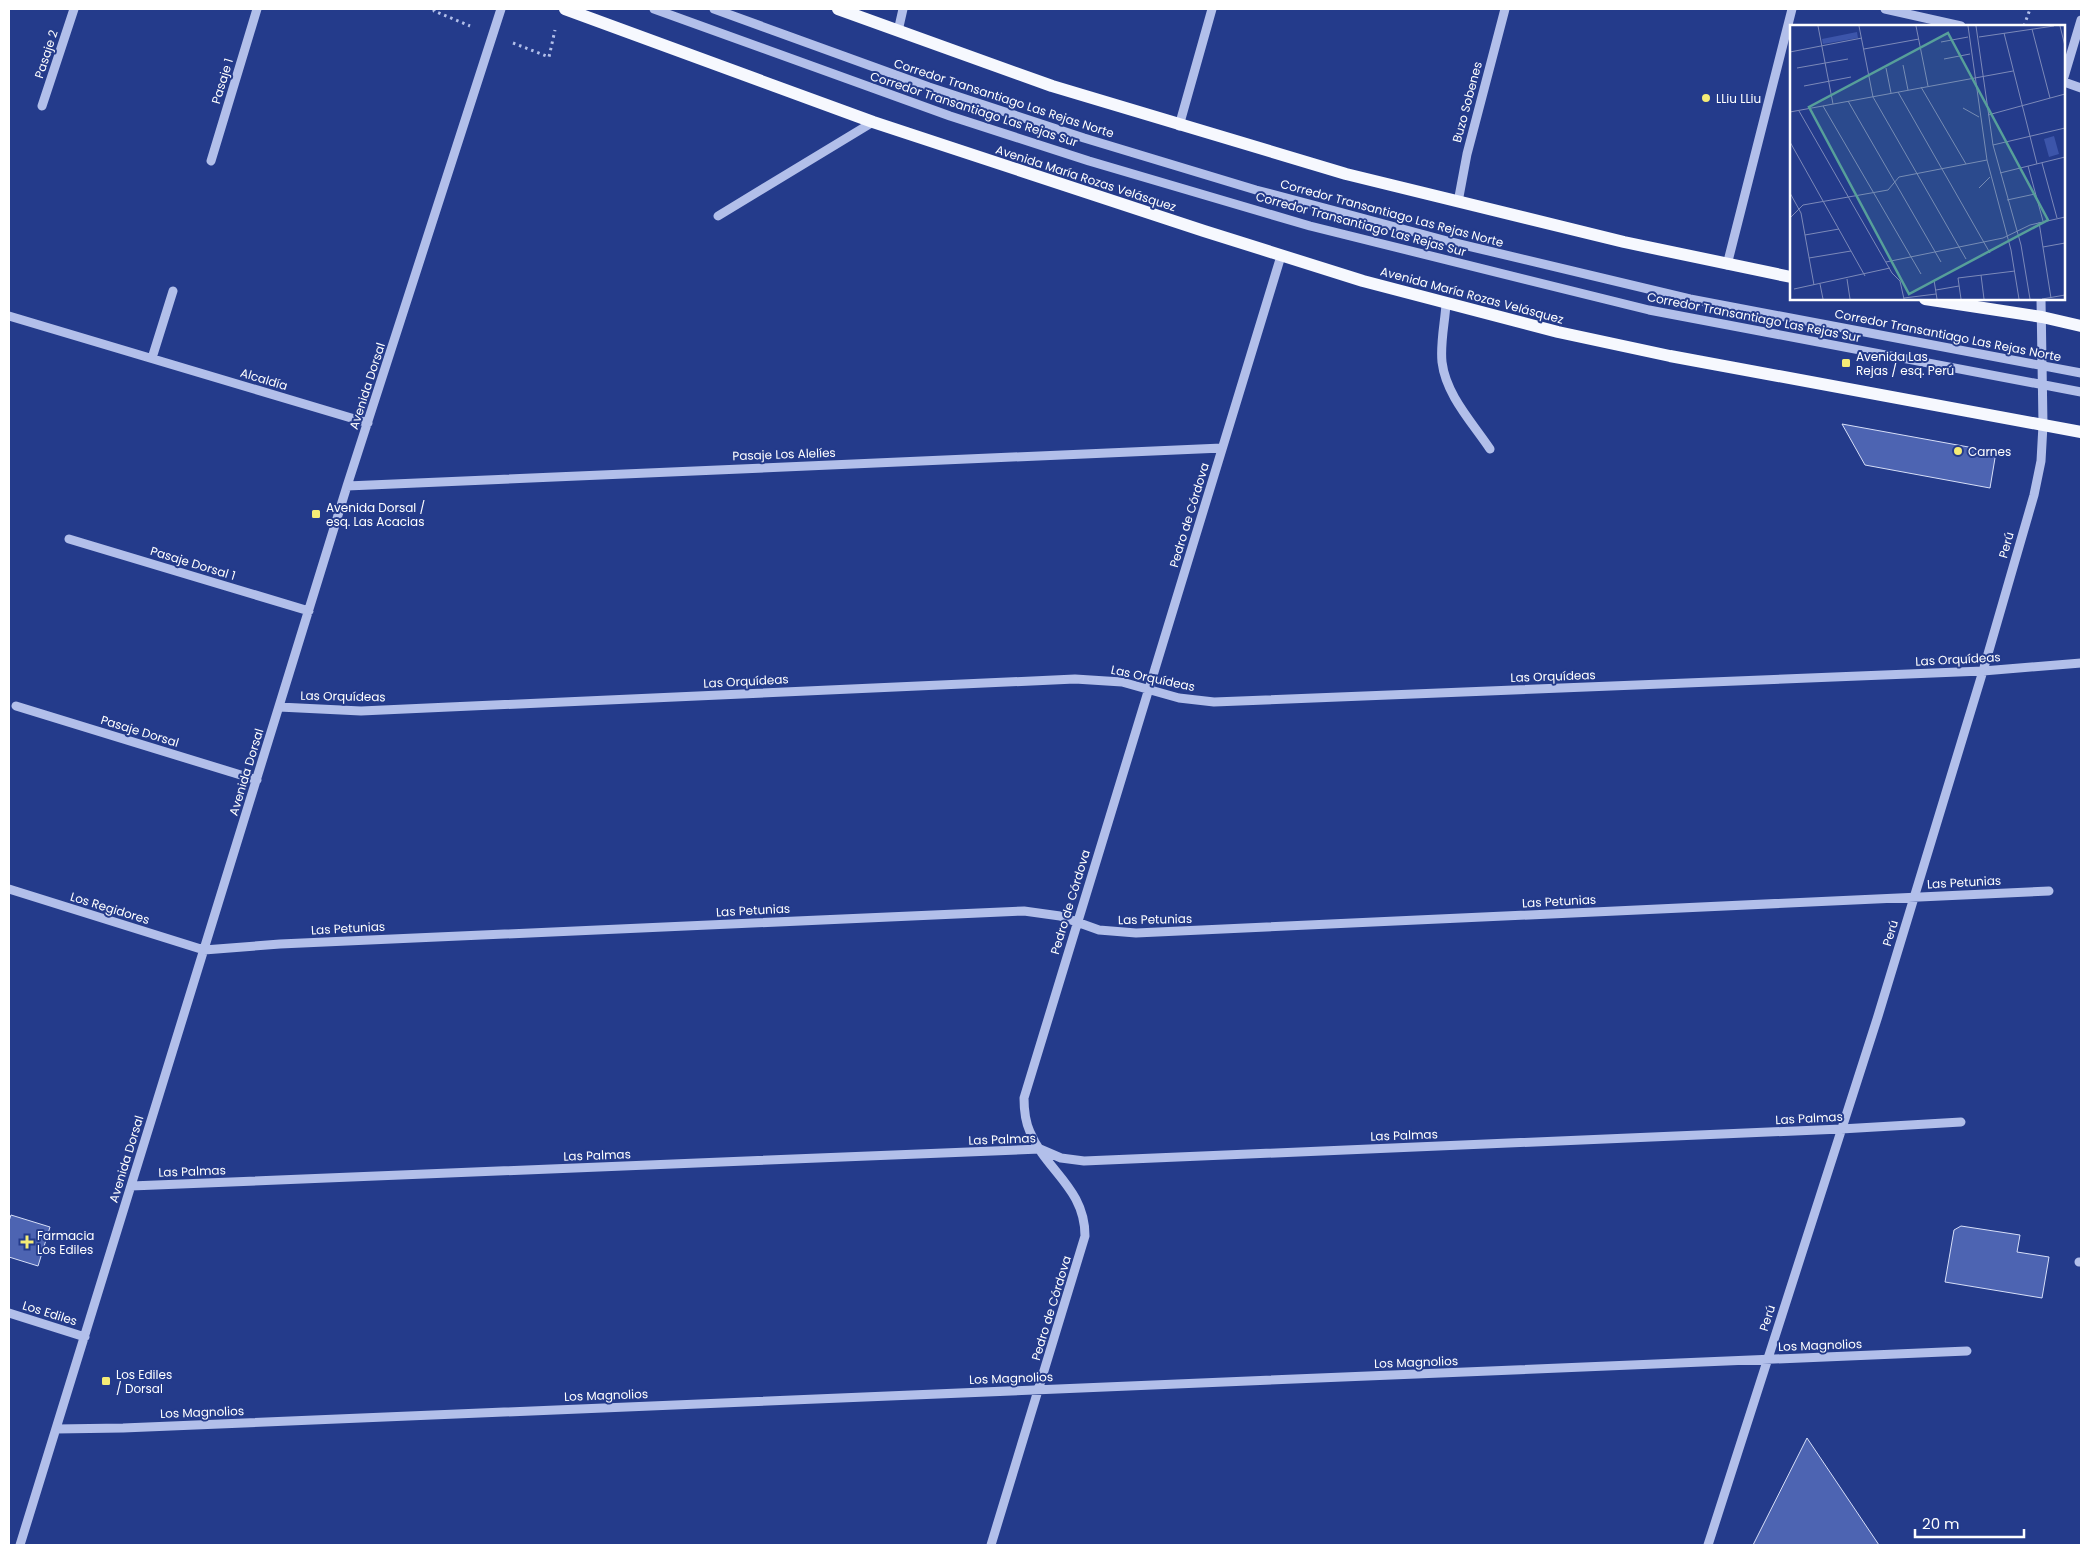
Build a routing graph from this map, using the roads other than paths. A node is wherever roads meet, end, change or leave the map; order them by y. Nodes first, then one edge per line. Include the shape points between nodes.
1 (74, 9) edge
2 (257, 9) edge
3 (501, 9) edge
4 (565, 9) edge
5 (654, 9) edge
6 (714, 9) edge
7 (838, 9) edge
8 (903, 9) edge
9 (1212, 9) edge
10 (1505, 9) edge
11 (1792, 9) edge
12 (1886, 9) edge
13 (2081, 20) edge
14 (1956, 25) edge
15 (898, 31) junction
16 (2068, 51) edge
17 (2065, 70) edge
18 (2065, 82) edge
19 (2081, 88) edge
20 (42, 106) dead end
21 (873, 122) junction
22 (1179, 126) junction
23 (210, 161) dead end
24 (1458, 202) junction
25 (718, 216) dead end
26 (1281, 256) junction
27 (1727, 265) junction
28 (1790, 277) edge
29 (173, 291) dead end
30 (1932, 300) edge
31 (2041, 300) edge
32 (1446, 304) junction
33 (9, 316) edge
34 (2042, 317) junction
35 (2081, 326) edge
36 (152, 358) junction
37 (2042, 366) junction
38 (2081, 374) edge
39 (2042, 384) junction
40 (2081, 392) edge
41 (368, 423) junction
42 (2043, 425) junction
43 (2081, 432) edge
44 (1222, 448) junction
45 (1490, 449) dead end
46 (347, 486) junction
47 (69, 539) dead end
48 (309, 611) junction
49 (2081, 663) edge
50 (1983, 672) junction
51 (1149, 690) junction
52 (16, 706) dead end
53 (279, 707) junction
54 (257, 780) junction
55 (9, 889) edge
56 (2049, 891) dead end
57 (1914, 898) junction
58 (1077, 923) junction
59 (204, 950) junction
60 (1961, 1122) dead end
61 (1841, 1129) junction
62 (1040, 1149) junction
63 (131, 1186) junction
64 (9, 1313) edge
65 (84, 1337) junction
66 (1968, 1351) dead end
67 (1767, 1360) junction
68 (1039, 1390) junction
69 (56, 1429) junction
70 (20, 1545) edge
71 (991, 1545) edge
72 (1708, 1545) edge

1 - 20 street, Pasaje 2
2 - 23 street, Pasaje 1
3 - 41 street, Avenida Dorsal
4 - 21 main road, Avenida María Rozas Velásquez
5 - 39 street, Corredor Transantiago Las Rejas Sur via 950,116 1310,226 1649,310
6 - 37 street, Corredor Transantiago Las Rejas Norte via 929,87 1256,190 1451,242 1690,299
7 - 15 main road
8 - 15 street
9 - 22 street
10 - 24 street, Buzo Sobenes via 1467,154
11 - 27 street
12 - 14 street
13 - 16 street
15 - 22 main road via 1052,86
16 - 17 street
18 - 19 street
21 - 25 street
21 - 26 main road, Avenida María Rozas Velásquez
22 - 24 main road
24 - 27 main road
26 - 32 main road, Avenida María Rozas Velásquez
26 - 44 street, Pedro de Córdova
27 - 28 main road
29 - 36 street
30 - 34 main road
31 - 34 street, Perú
32 - 42 main road, Avenida María Rozas Velásquez via 1670,356
32 - 45 street via 1442,346 1445,375 1456,400
33 - 36 street, Alcaldía
34 - 35 main road
34 - 37 street, Perú
36 - 41 street, Alcaldía
37 - 38 street, Corredor Transantiago Las Rejas Norte
37 - 39 street, Perú
39 - 40 street, Corredor Transantiago Las Rejas Sur
39 - 42 street, Perú
41 - 46 street, Avenida Dorsal
42 - 43 main road, Avenida María Rozas Velásquez
42 - 50 street, Perú via 2038,477
44 - 46 street, Pasaje Los Alelíes
44 - 51 street, Pedro de Córdova
46 - 48 street, Avenida Dorsal
47 - 48 street, Pasaje Dorsal 1
48 - 53 street, Avenida Dorsal
49 - 50 street, Las Orquídeas
50 - 51 street, Las Orquídeas via 1214,702
50 - 57 street, Perú
51 - 53 street, Las Orquídeas via 1122,682 1075,679 360,711
51 - 58 street, Pedro de Córdova
52 - 54 street, Pasaje Dorsal
53 - 54 street, Avenida Dorsal
54 - 59 street, Avenida Dorsal
55 - 59 street, Los Regidores
56 - 57 street, Las Petunias
57 - 58 street, Las Petunias via 1136,933 1099,930
57 - 61 street, Perú
58 - 59 street, Las Petunias via 1051,914 1024,911 290,943
58 - 62 street, Pedro de Córdova via 1024,1098 1024,1115 1030,1134
59 - 63 street, Avenida Dorsal
60 - 61 street, Las Palmas
61 - 62 street, Las Palmas via 1084,1161 1061,1158
61 - 67 street, Perú
62 - 63 street, Las Palmas
62 - 68 street, Pedro de Córdova via 1081,1207 1085,1236
63 - 65 street, Avenida Dorsal
64 - 65 street, Los Ediles
65 - 69 street, Avenida Dorsal
66 - 67 street, Los Magnolios
67 - 68 street, Los Magnolios
67 - 72 street, Perú
68 - 69 street, Los Magnolios
68 - 71 street, Pedro de Córdova
69 - 70 street, Avenida Dorsal

